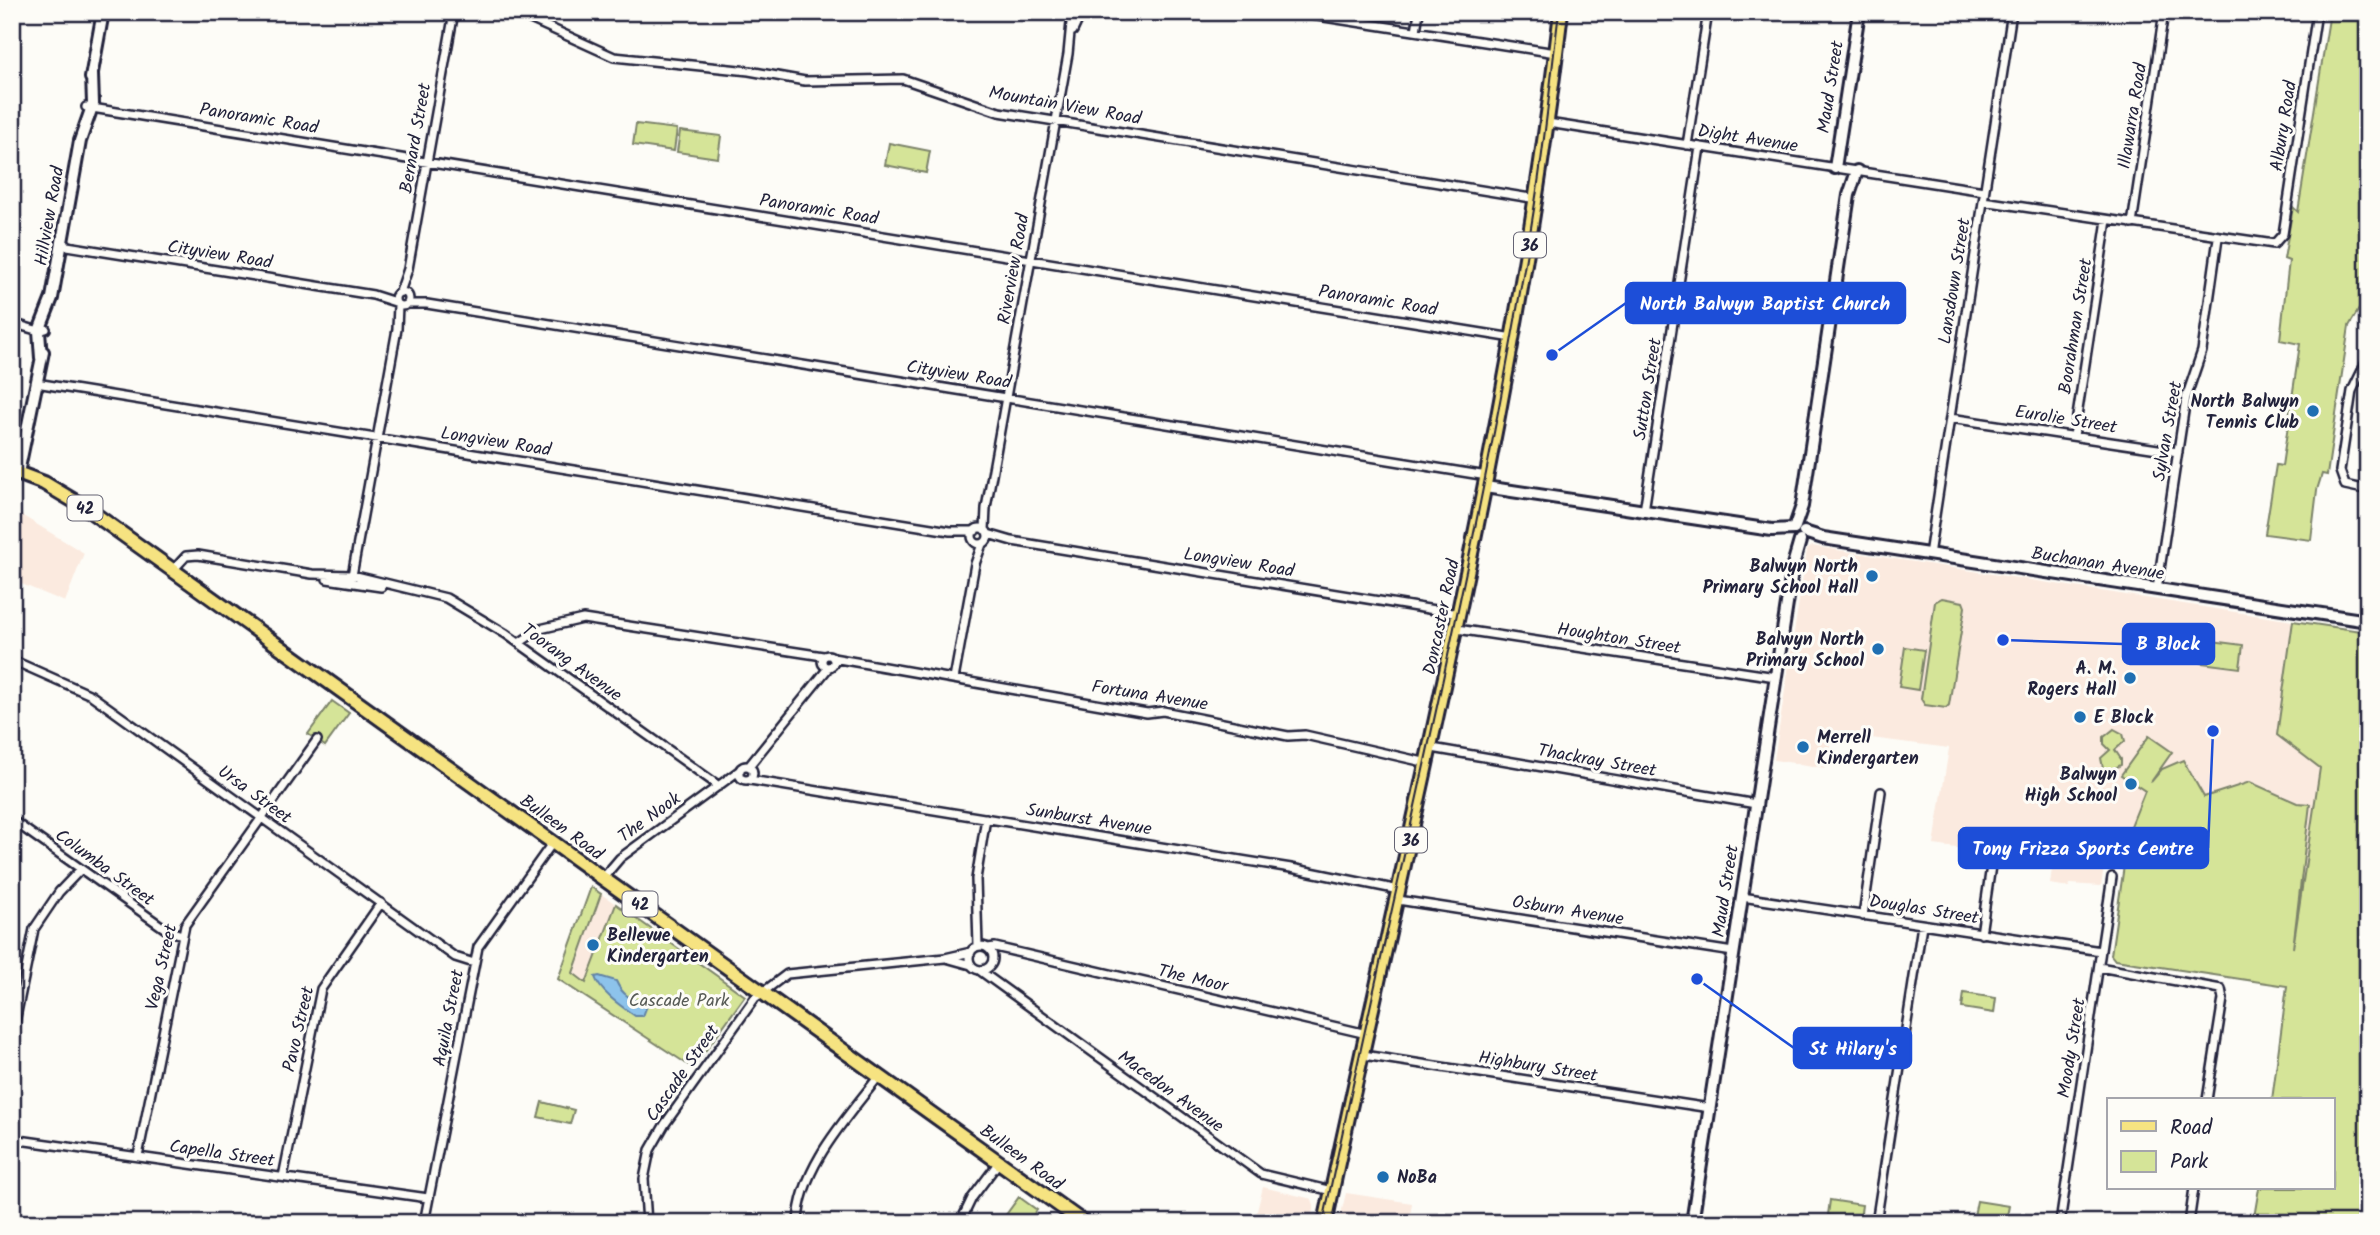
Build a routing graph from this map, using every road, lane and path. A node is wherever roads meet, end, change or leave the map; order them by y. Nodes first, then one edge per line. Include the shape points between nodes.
1 (103, 12) edge
2 (454, 12) edge
3 (515, 12) edge
4 (1072, 12) edge
5 (1082, 12) edge
6 (1292, 12) edge
7 (1419, 12) edge
8 (1561, 12) edge
9 (1708, 12) edge
10 (1859, 12) edge
11 (2012, 12) edge
12 (2164, 12) edge
13 (2317, 12) edge
14 (1416, 32) junction
15 (1071, 35) junction
16 (1556, 53) junction
17 (90, 107) junction
18 (1055, 121) junction
19 (1548, 123) junction
20 (1688, 145) junction
21 (1700, 147) junction
22 (427, 161) junction
23 (1835, 168) junction
24 (1853, 171) junction
25 (1984, 191) junction
26 (1538, 199) junction
27 (1983, 201) junction
28 (2107, 220) junction
29 (2132, 224) junction
30 (2218, 238) junction
31 (61, 245) junction
32 (1030, 259) junction
33 (402, 299) junction
34 (13, 324) edge
35 (42, 328) junction
36 (1513, 338) junction
37 (2368, 358) edge
38 (36, 383) junction
39 (1006, 398) junction
40 (1950, 418) junction
41 (2074, 436) junction
42 (377, 438) junction
43 (2178, 453) junction
44 (15, 472) edge
45 (1486, 481) junction
46 (2368, 490) edge
47 (1644, 511) junction
48 (1797, 535) junction
49 (980, 536) junction
50 (1929, 555) junction
51 (173, 570) junction
52 (352, 578) junction
53 (2157, 589) junction
54 (1460, 614) junction
55 (2368, 621) edge
56 (1457, 629) junction
57 (519, 643) junction
58 (12, 660) edge
59 (827, 662) junction
60 (1776, 677) junction
61 (954, 679) junction
62 (317, 740) dead end
63 (1432, 748) junction
64 (1429, 763) junction
65 (749, 773) junction
66 (719, 786) junction
67 (1881, 792) dead end
68 (1756, 804) junction
69 (261, 818) junction
70 (985, 818) junction
71 (12, 820) edge
72 (553, 842) junction
73 (1992, 859) dead end
74 (78, 866) junction
75 (2112, 877) dead end
76 (603, 878) junction
77 (1399, 895) junction
78 (1742, 897) junction
79 (380, 903) junction
80 (1863, 916) junction
81 (1922, 925) junction
82 (1981, 934) junction
83 (182, 935) junction
84 (986, 950) junction
85 (2101, 951) junction
86 (971, 952) junction
87 (1734, 952) junction
88 (945, 958) junction
89 (474, 963) junction
90 (971, 965) junction
91 (2099, 967) junction
92 (988, 968) junction
93 (979, 970) junction
94 (1003, 990) junction
95 (763, 992) junction
96 (1367, 1034) junction
97 (12, 1037) edge
98 (1363, 1055) junction
99 (879, 1076) junction
100 (2207, 1098) edge
101 (1710, 1108) junction
102 (12, 1139) edge
103 (138, 1156) junction
104 (999, 1162) junction
105 (283, 1177) junction
106 (2194, 1190) edge
107 (1332, 1191) junction
108 (428, 1198) junction
109 (424, 1223) edge
110 (647, 1223) edge
111 (798, 1223) edge
112 (960, 1223) edge
113 (1084, 1223) edge
114 (1325, 1223) edge
115 (1692, 1223) edge
116 (1876, 1223) edge
117 (2060, 1223) edge
118 (2189, 1223) edge

1 - 17 street, Hillview Road
2 - 22 street, Bernard Street
3 - 18 street, Mountain View Road via 614,57 805,80 904,79 977,106
4 - 15 street, Riverview Road
5 - 15 street, Riverview Road
6 - 14 street
7 - 14 street
8 - 16 main road, Doncaster Road / 36
9 - 20 street
10 - 23 street, Maud Street
11 - 25 street, Lansdown Street
12 - 29 street, Illawarra Road
13 - 30 street, Albury Road via 2283,234 2276,243 2265,245
14 - 16 street
15 - 18 street, Riverview Road
16 - 19 main road, Doncaster Road / 36
17 - 22 street, Panoramic Road
17 - 31 street, Hillview Road via 80,123
18 - 26 street, Mountain View Road
18 - 32 street, Riverview Road
19 - 20 street, Dight Avenue
19 - 26 main road, Doncaster Road / 36
20 - 21 street, Dight Avenue
21 - 23 street, Dight Avenue
21 - 47 street, Sutton Street
22 - 32 street, Panoramic Road
22 - 33 street, Bernard Street
23 - 24 street, Dight Avenue
24 - 25 street, Dight Avenue
24 - 48 street, Maud Street
25 - 27 street, Lansdown Street
26 - 36 main road, Doncaster Road / 36
27 - 28 street
27 - 40 street, Lansdown Street
28 - 29 street
28 - 41 street, Boorahman Street
29 - 30 street
30 - 43 street, Sylvan Street via 2202,351 2187,392
31 - 33 street, Cityview Road
31 - 35 street, Hillview Road
32 - 36 street, Panoramic Road
32 - 39 street, Riverview Road
33 - 39 street, Cityview Road
33 - 42 street, Bernard Street
34 - 35 street
35 - 38 street, Hillview Road
36 - 45 main road, Doncaster Road / 36
37 - 46 street via 2352,391 2340,471 2343,483
38 - 42 street, Longview Road
38 - 44 street, Hillview Road
39 - 45 street, Cityview Road
39 - 49 street, Riverview Road
40 - 41 street, Eurolie Street
40 - 50 street, Lansdown Street
41 - 43 street, Eurolie Street
42 - 49 street, Longview Road
42 - 52 street, Bernard Street
43 - 53 street, Sylvan Street
44 - 51 main road, Bulleen Road / 42 via 71,498
45 - 47 street, Buchanan Avenue
45 - 54 main road, Doncaster Road / 36
47 - 48 street, Buchanan Avenue
48 - 50 street, Buchanan Avenue
48 - 60 street, Maud Street
49 - 54 street, Longview Road
49 - 61 street, Riverview Road
50 - 53 street, Buchanan Avenue
51 - 52 street, Toorang Avenue via 192,555 331,580
51 - 72 main road, Bulleen Road / 42
52 - 57 street, Toorang Avenue via 446,598
53 - 55 street, Buchanan Avenue
54 - 56 main road, Doncaster Road / 36
56 - 60 street, Houghton Street
56 - 63 main road, Doncaster Road / 36
57 - 59 street, Fortuna Avenue via 540,629 583,619
57 - 66 street, Toorang Avenue
58 - 69 street, Ursa Street via 80,689
59 - 61 street, Fortuna Avenue
59 - 65 street, The Nook
60 - 68 street, Maud Street
61 - 64 street, Fortuna Avenue via 1147,713 1163,711 1288,736 1305,735
62 - 69 street, Vega Street
63 - 64 main road, Doncaster Road / 36
63 - 68 street, Thackray Street
64 - 77 main road, Doncaster Road / 36
65 - 66 street, The Nook
65 - 66 street, The Nook via 740,770
65 - 70 street, Sunburst Avenue via 771,783
66 - 76 street, The Nook via 620,858
67 - 80 street
68 - 78 street, Maud Street
69 - 79 street, Ursa Street
69 - 83 street, Vega Street via 188,919
70 - 77 street, Sunburst Avenue via 1291,868
70 - 84 street via 976,879
71 - 74 street, Columba Street
72 - 76 main road, Bulleen Road / 42
72 - 89 street, Aquila Street via 482,941
73 - 82 street
74 - 83 street, Columba Street via 167,930
74 - 97 street via 34,929
75 - 85 street, Moody Street
76 - 95 main road, Bulleen Road / 42
77 - 87 street, Osburn Avenue
77 - 96 main road, Doncaster Road / 36
78 - 80 street, Douglas Street
78 - 87 street, Maud Street
79 - 89 street, Ursa Street via 455,957
79 - 105 street, Pavo Street via 323,984
80 - 81 street, Douglas Street
81 - 82 street, Douglas Street
81 - 116 street
82 - 85 street, Douglas Street
83 - 103 street, Vega Street
84 - 86 street
84 - 92 street
84 - 96 street, The Moor
85 - 91 street, Moody Street
86 - 88 street
86 - 90 street
87 - 101 street, Maud Street
88 - 90 street
88 - 95 street via 787,974
89 - 108 street, Aquila Street
90 - 93 street, Macedon Avenue
91 - 100 street via 2221,989
91 - 117 street, Moody Street
92 - 93 street
92 - 94 street, Macedon Avenue
93 - 94 street, Macedon Avenue
94 - 107 street, Macedon Avenue via 1261,1174
95 - 99 main road, Bulleen Road / 42
95 - 110 street, Cascade Street via 657,1138 644,1179
96 - 98 main road, Doncaster Road / 36
98 - 101 street, Highbury Street
98 - 107 main road, Doncaster Road / 36
99 - 104 main road, Bulleen Road / 42
99 - 111 street via 815,1165 803,1191
101 - 115 street, Maud Street
102 - 103 street, Capella Street
103 - 105 street, Capella Street
104 - 112 street
104 - 113 main road, Bulleen Road / 42
105 - 108 street, Capella Street
106 - 118 street
107 - 114 main road, Doncaster Road / 36
108 - 109 street, Aquila Street

